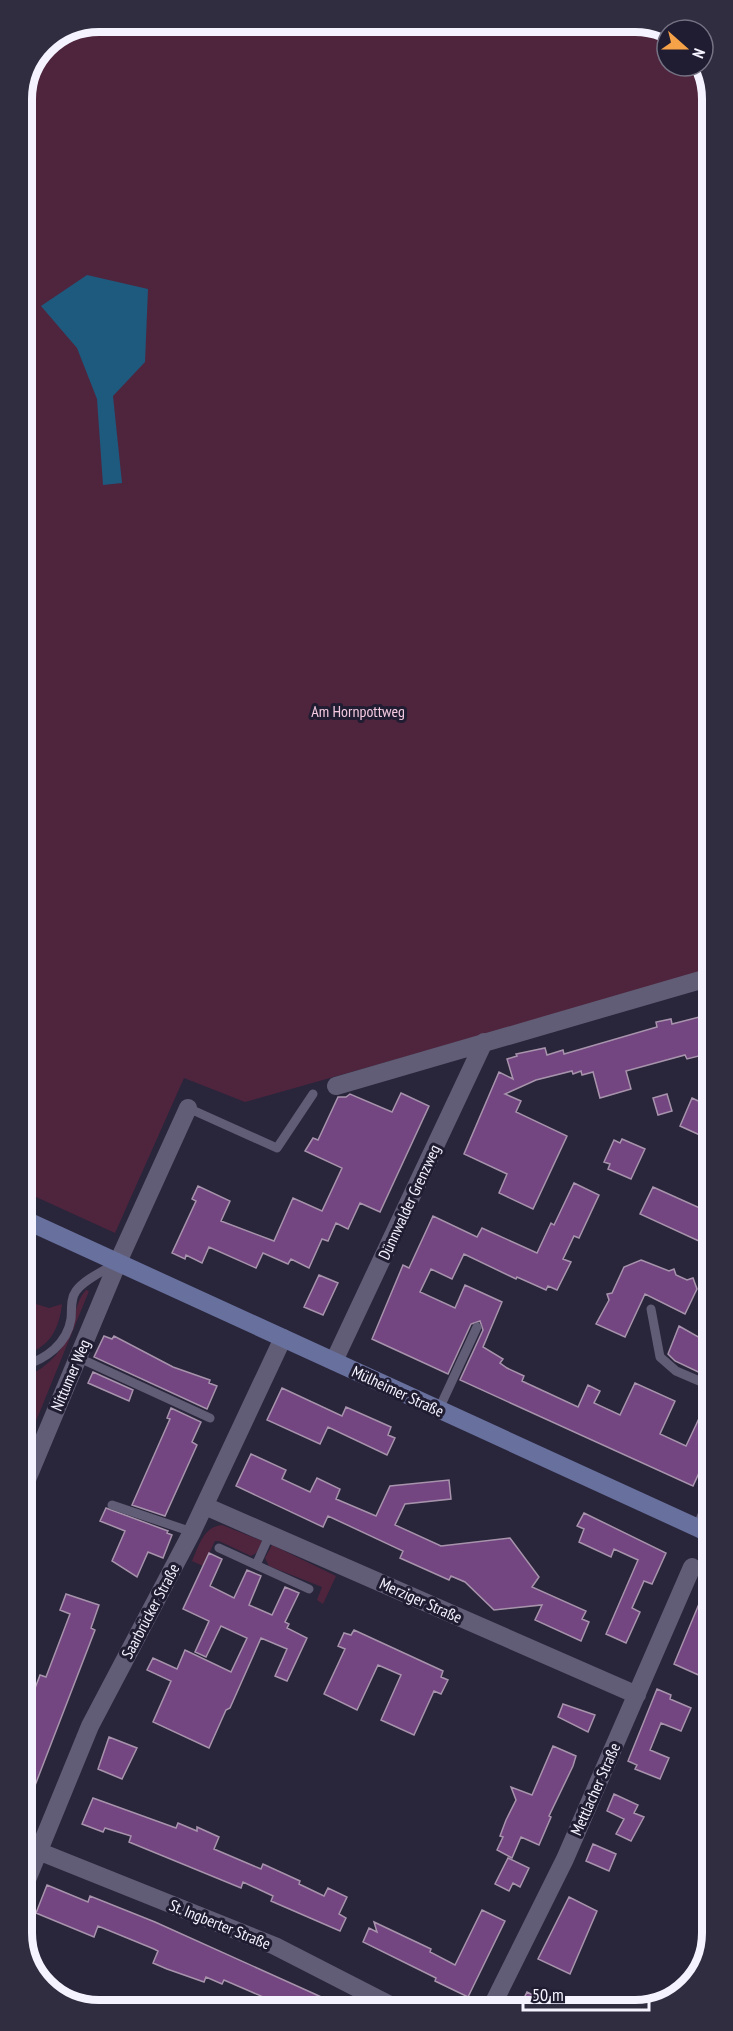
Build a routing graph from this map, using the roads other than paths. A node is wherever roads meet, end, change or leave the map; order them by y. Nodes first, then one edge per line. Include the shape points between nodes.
1 (702, 980) edge
2 (484, 1042) junction
3 (336, 1086) dead end
4 (313, 1094) dead end
5 (188, 1108) joint
6 (32, 1226) edge
7 (118, 1262) junction
8 (651, 1309) dead end
9 (477, 1327) dead end
10 (283, 1338) junction
11 (77, 1358) junction
12 (334, 1361) junction
13 (32, 1364) edge
14 (702, 1382) edge
15 (439, 1409) junction
16 (210, 1418) dead end
17 (32, 1467) edge
18 (112, 1505) dead end
19 (205, 1506) junction
20 (702, 1530) edge
21 (192, 1532) junction
22 (270, 1534) junction
23 (219, 1548) dead end
24 (256, 1565) junction
25 (692, 1567) dead end
26 (309, 1589) dead end
27 (637, 1695) junction
28 (38, 1851) junction
29 (32, 1866) edge
30 (379, 2000) edge
31 (495, 2000) edge

1 - 2 street
2 - 3 street
2 - 12 street, Dünnwalder Grenzweg
4 - 5 lane via 277,1148
5 - 7 street
6 - 7 main road, Mülheimer Straße
7 - 10 main road, Mülheimer Straße
7 - 11 street, Nittumer Weg
7 - 13 lane via 76,1291 64,1338 52,1353
8 - 14 lane via 660,1357 676,1371
9 - 15 lane
10 - 12 main road, Mülheimer Straße
10 - 19 street, Saarbrücker Straße
11 - 16 lane
11 - 17 street, Nittumer Weg
12 - 15 main road, Mülheimer Straße
15 - 20 main road, Mülheimer Straße
18 - 21 lane
19 - 21 street, Saarbrücker Straße
19 - 22 street, Merziger Straße
21 - 28 street, Saarbrücker Straße via 90,1726
22 - 24 lane
22 - 27 street, Merziger Straße
23 - 24 lane
24 - 26 lane
25 - 27 street, Mettlacher Straße
27 - 31 street, Mettlacher Straße via 565,1859
28 - 29 street, Saarbrücker Straße
28 - 30 street, St. Ingberter Straße via 275,1946

